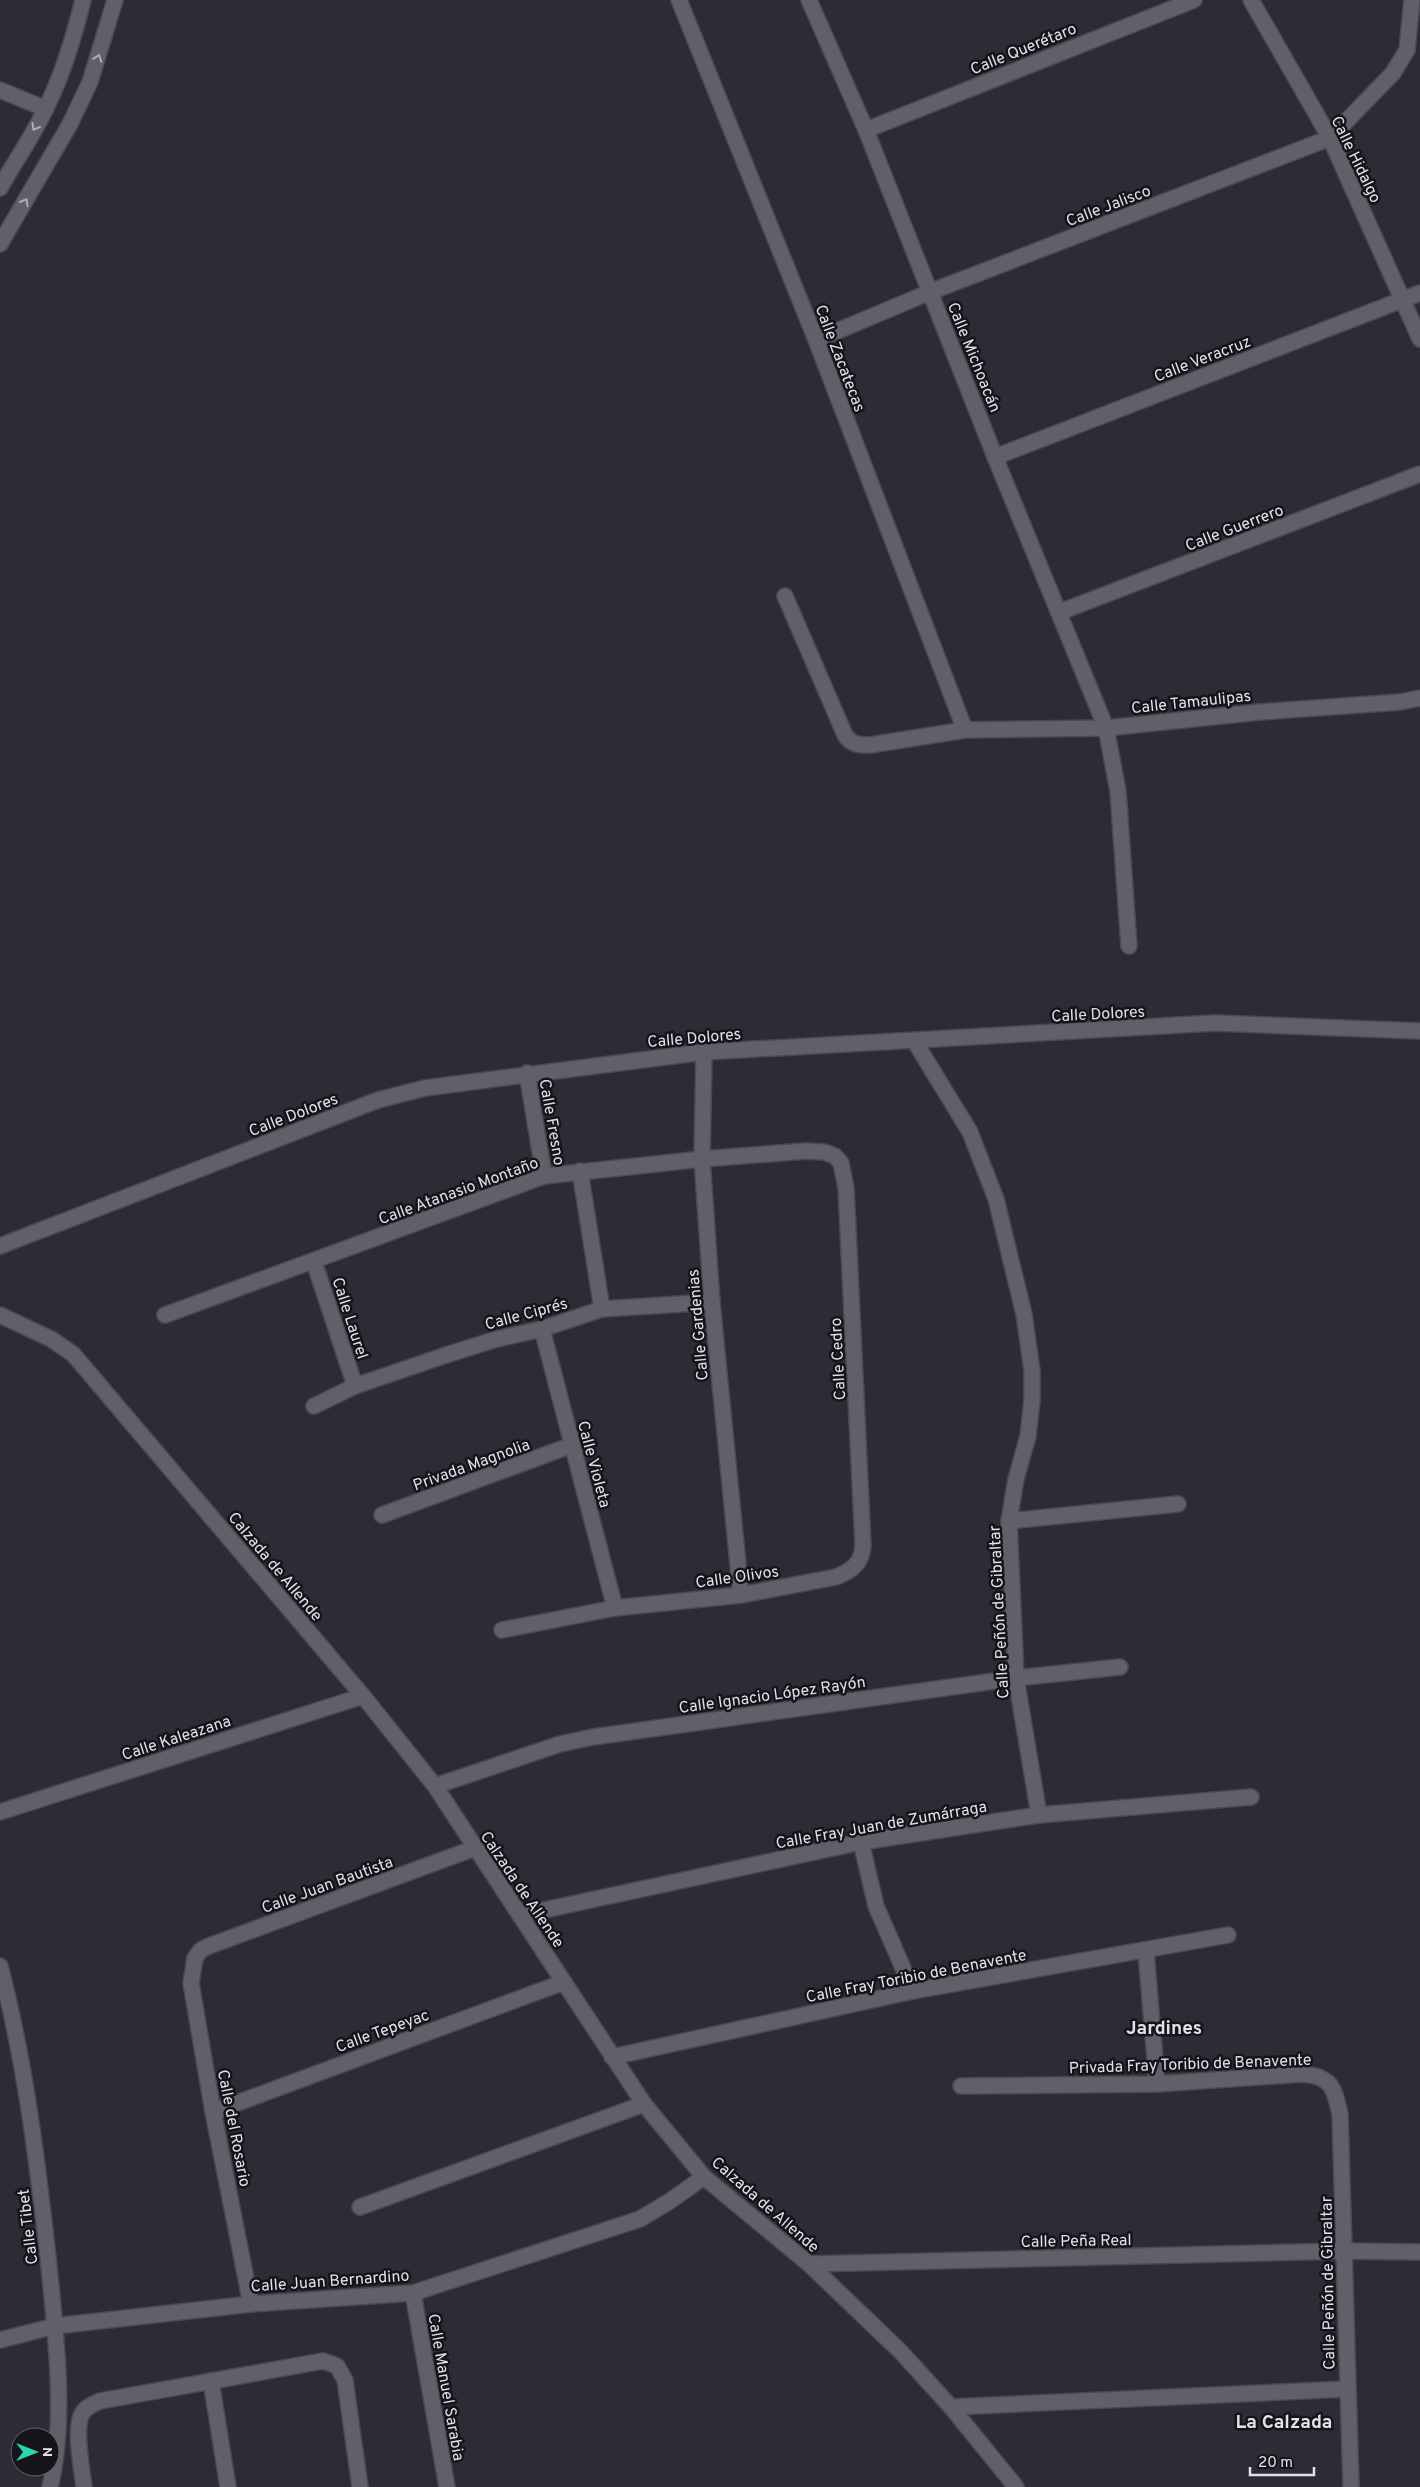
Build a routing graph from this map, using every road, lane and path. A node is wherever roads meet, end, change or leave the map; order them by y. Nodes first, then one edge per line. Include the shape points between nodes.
1 (83, 0) edge
2 (115, 0) edge
3 (679, 0) edge
4 (810, 0) edge
5 (1194, 0) edge
6 (1251, 0) edge
7 (1412, 0) edge
8 (0, 90) edge
9 (46, 109) junction
10 (866, 130) junction
11 (1330, 138) junction
12 (0, 188) edge
13 (0, 244) edge
14 (930, 292) junction
15 (1420, 293) edge
16 (1403, 300) junction
17 (816, 340) junction
18 (1420, 340) edge
19 (996, 457) junction
20 (1420, 474) edge
21 (785, 596) dead end
22 (1060, 612) junction
23 (1420, 698) edge
24 (1106, 728) junction
25 (965, 730) junction
26 (1129, 946) dead end
27 (1420, 1031) edge
28 (916, 1042) junction
29 (704, 1052) junction
30 (527, 1074) junction
31 (835, 1156) joint
32 (702, 1159) junction
33 (580, 1171) junction
34 (544, 1176) junction
35 (0, 1246) edge
36 (314, 1262) junction
37 (712, 1302) junction
38 (602, 1309) junction
39 (0, 1315) edge
40 (165, 1315) dead end
41 (542, 1329) junction
42 (355, 1386) junction
43 (314, 1406) dead end
44 (572, 1445) junction
45 (1178, 1504) dead end
46 (382, 1515) dead end
47 (1009, 1521) junction
48 (859, 1562) joint
49 (741, 1595) junction
50 (615, 1608) junction
51 (502, 1630) dead end
52 (1120, 1667) dead end
53 (1016, 1678) junction
54 (363, 1696) junction
55 (435, 1786) junction
56 (1251, 1797) dead end
57 (0, 1812) edge
58 (1039, 1815) junction
59 (861, 1842) junction
60 (475, 1848) junction
61 (521, 1914) junction
62 (1228, 1935) dead end
63 (1146, 1951) junction
64 (195, 1958) joint
65 (1, 1977) edge
66 (564, 1982) junction
67 (913, 1990) junction
68 (612, 2057) junction
69 (1328, 2081) joint
70 (1156, 2084) junction
71 (961, 2086) dead end
72 (644, 2104) junction
73 (213, 2112) junction
74 (704, 2177) junction
75 (360, 2207) dead end
76 (1344, 2251) junction
77 (1420, 2252) edge
78 (809, 2264) junction
79 (413, 2293) junction
80 (251, 2304) junction
81 (55, 2326) junction
82 (0, 2340) edge
83 (212, 2381) junction
84 (1347, 2389) junction
85 (951, 2407) junction
86 (50, 2487) edge
87 (84, 2487) edge
88 (228, 2487) edge
89 (360, 2487) edge
90 (447, 2487) edge
91 (1016, 2487) edge
92 (1351, 2487) edge

1 - 9 street via 69,52
13 -> 2 street via 90,82
3 - 17 street, Calle Zacatecas
4 - 10 street, Calle Michoacán
5 - 10 street, Calle Querétaro
6 - 11 street, Calle Hidalgo
7 - 11 street, Calle Jalisco via 1407,50 1394,73
8 - 9 street
9 -> 12 street
10 - 14 street, Calle Michoacán
11 - 14 street, Calle Jalisco
11 - 16 street, Calle Hidalgo
14 - 17 street, Calle Jalisco
14 - 19 street, Calle Michoacán
15 - 16 street, Calle Veracruz
16 - 18 street, Calle Hidalgo
16 - 19 street, Calle Veracruz
17 - 25 street, Calle Zacatecas
19 - 22 street, Calle Michoacán
20 - 22 street, Calle Guerrero
21 - 25 street, Calle Tamaulipas via 840,724 851,742 870,746
22 - 24 street, Calle Michoacán
23 - 24 street, Calle Tamaulipas
24 - 25 street, Calle Tamaulipas
24 - 26 street, Calle Michoacán via 1118,791
27 - 28 street, Calle Dolores via 1215,1023
28 - 29 street, Calle Dolores
28 - 47 street, Calle Peñón de Gibraltar via 970,1132 996,1199 1024,1314 1032,1371 1032,1400 1028,1436
29 - 30 street, Calle Dolores
29 - 32 street, Calle Gardenias
30 - 34 street, Calle Fresno
30 - 35 street, Calle Dolores via 426,1088 378,1100
31 - 32 street, Calle Atanasio Montaño via 806,1151
31 - 48 street, Calle Cedro via 841,1163 846,1188 863,1545
32 - 33 street, Calle Atanasio Montaño
32 - 37 street, Calle Gardenias
33 - 34 street, Calle Atanasio Montaño
33 - 38 street
34 - 36 street, Calle Atanasio Montaño
36 - 40 street, Calle Atanasio Montaño
36 - 42 street, Calle Laurel
37 - 38 street, Calle Ciprés
37 - 49 street, Calle Gardenias
38 - 41 street, Calle Ciprés
39 - 54 street, Calzada de Allende via 52,1339 73,1354
41 - 42 street, Calle Ciprés via 497,1339
41 - 44 street, Calle Violeta
42 - 43 street, Calle Ciprés
44 - 46 street, Privada Magnolia
44 - 50 street, Calle Violeta
45 - 47 street
47 - 53 street, Calle Peñón de Gibraltar
48 - 49 street, Calle Olivos via 850,1572 836,1577
49 - 50 street, Calle Olivos
50 - 51 street, Calle Olivos
52 - 53 street, Calle Ignacio López Rayón
53 - 55 street, Calle Ignacio López Rayón via 592,1737 560,1744
53 - 58 street, Calle Peñón de Gibraltar
54 - 55 street, Calzada de Allende
54 - 57 street, Calle Kaleazana
55 - 60 street, Calzada de Allende
56 - 58 street, Calle Fray Juan de Zumárraga
58 - 59 street, Calle Fray Juan de Zumárraga
59 - 61 street, Calle Fray Juan de Zumárraga
59 - 67 street via 876,1906
60 - 61 street, Calzada de Allende
60 - 64 street, Calle Juan Bautista via 209,1946
61 - 66 street, Calzada de Allende
62 - 63 street, Calle Fray Toribio de Benavente
63 - 67 street, Calle Fray Toribio de Benavente
63 - 70 street
64 - 73 street, Calle del Rosario via 191,1983
65 - 81 street, Calle Tibet via 31,2114
66 - 68 street, Calzada de Allende
66 - 73 street, Calle Tepeyac
67 - 68 street, Calle Fray Toribio de Benavente
68 - 72 street, Calzada de Allende
69 - 70 street, Privada Fray Toribio de Benavente via 1317,2075 1302,2074
69 - 76 street, Calle Peñón de Gibraltar via 1340,2114
70 - 71 street, Privada Fray Toribio de Benavente
72 - 74 street, Calzada de Allende
72 - 75 street
73 - 80 street, Calle del Rosario
74 - 78 street, Calzada de Allende
74 - 79 street, Calle Juan Bernardino via 640,2219
76 - 77 street, Calle Peña Real
76 - 78 street, Calle Peña Real
76 - 84 street, Calle Peñón de Gibraltar
78 - 85 street, Calzada de Allende via 900,2352
79 - 80 street, Calle Juan Bernardino
79 - 90 street, Calle Manuel Sarabia
80 - 81 street, Calle Juan Bernardino
81 - 82 street, Calle Juan Bernardino
81 - 86 street, Calle Tibet via 58,2443
83 - 87 street via 91,2405 80,2419
83 - 88 street
83 - 89 street via 315,2361 332,2362 345,2380
84 - 85 street
84 - 92 street, Calle Peñón de Gibraltar
85 - 91 street, Calzada de Allende

